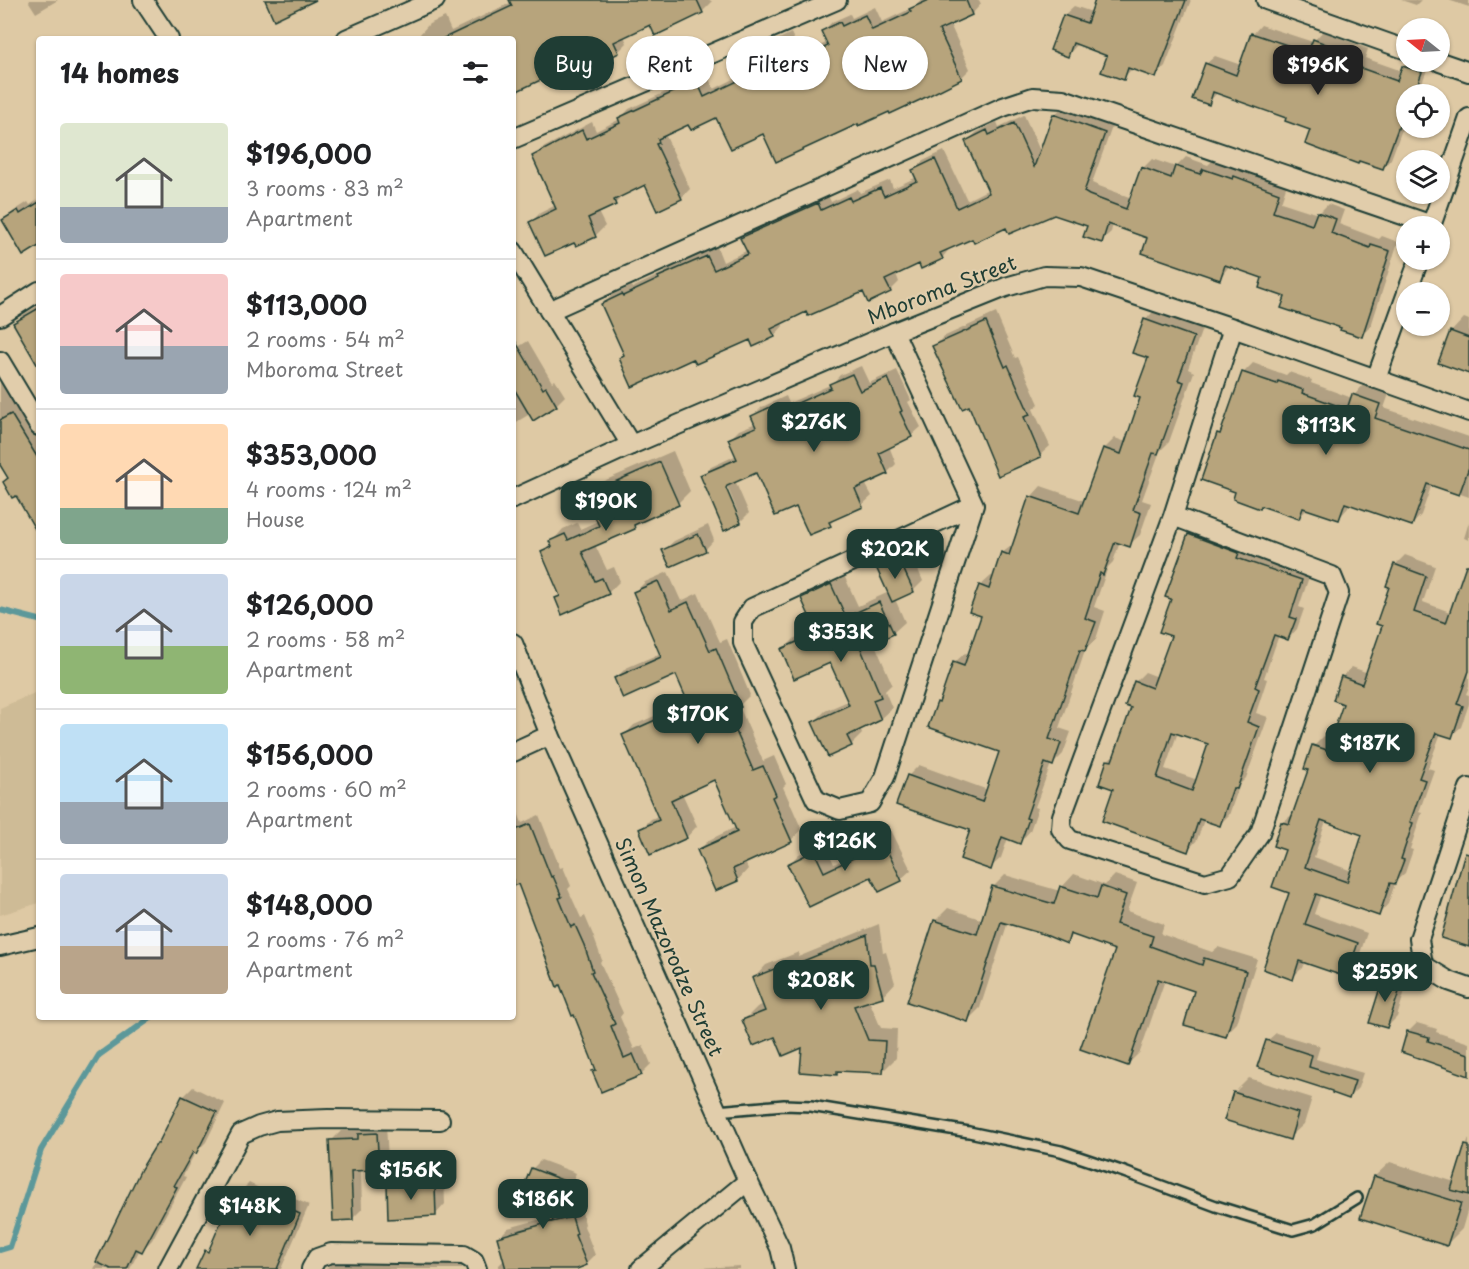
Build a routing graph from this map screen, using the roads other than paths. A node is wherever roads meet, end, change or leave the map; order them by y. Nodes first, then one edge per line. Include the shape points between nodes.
1 (143, 0) edge
2 (435, 0) edge
3 (837, 0) edge
4 (1266, 0) edge
5 (375, 33) edge
6 (167, 36) edge
7 (1396, 46) edge
8 (1450, 65) edge
9 (1469, 72) edge
10 (1469, 118) edge
11 (516, 138) edge
12 (1403, 216) edge
13 (1435, 216) edge
14 (516, 255) edge
15 (36, 293) edge
16 (549, 311) junction
17 (0, 316) edge
18 (1396, 324) edge
19 (1233, 328) junction
20 (894, 332) junction
21 (0, 361) edge
22 (1376, 379) junction
23 (1469, 412) edge
24 (36, 421) edge
25 (631, 445) junction
26 (516, 498) edge
27 (974, 506) junction
28 (1173, 516) junction
29 (516, 650) edge
30 (550, 735) junction
31 (516, 751) edge
32 (1469, 788) edge
33 (36, 938) edge
34 (0, 946) edge
35 (1469, 988) edge
36 (717, 1111) junction
37 (440, 1120) dead end
38 (748, 1181) junction
39 (1358, 1198) dead end
40 (168, 1269) edge
41 (310, 1269) edge
42 (477, 1269) edge
43 (641, 1269) edge
44 (785, 1269) edge

1 - 6 street
2 - 5 street
3 - 11 street
4 - 7 street
8 - 9 street
10 - 13 street
12 - 16 street via 1063,99 1033,97
14 - 16 street
15 - 17 street
16 - 25 street
18 - 22 street
19 - 20 street, Mboroma Street via 1081,277 1044,276 1006,286
19 - 22 street, Mboroma Street
19 - 28 street
20 - 25 street, Mboroma Street
20 - 27 street
21 - 24 street
22 - 23 street, Mboroma Street
25 - 26 street, Mboroma Street
27 - 27 street via 752,608 743,622 743,643 816,800 840,810 870,803 885,777
28 - 28 street via 1062,816 1061,829 1070,840 1205,883 1230,876 1260,833 1339,593 1332,576
29 - 30 street, Simon Mazorodze Street
30 - 31 street
30 - 36 street, Simon Mazorodze Street
32 - 35 street via 1419,939 1423,965
33 - 34 street
36 - 38 street, Simon Mazorodze Street
36 - 39 lane via 812,1106 1061,1151 1293,1230 1315,1224
37 - 40 street via 277,1121 241,1134
38 - 43 street
38 - 44 street, Simon Mazorodze Street via 780,1248
41 - 42 street via 317,1258 331,1253 464,1255 474,1260

